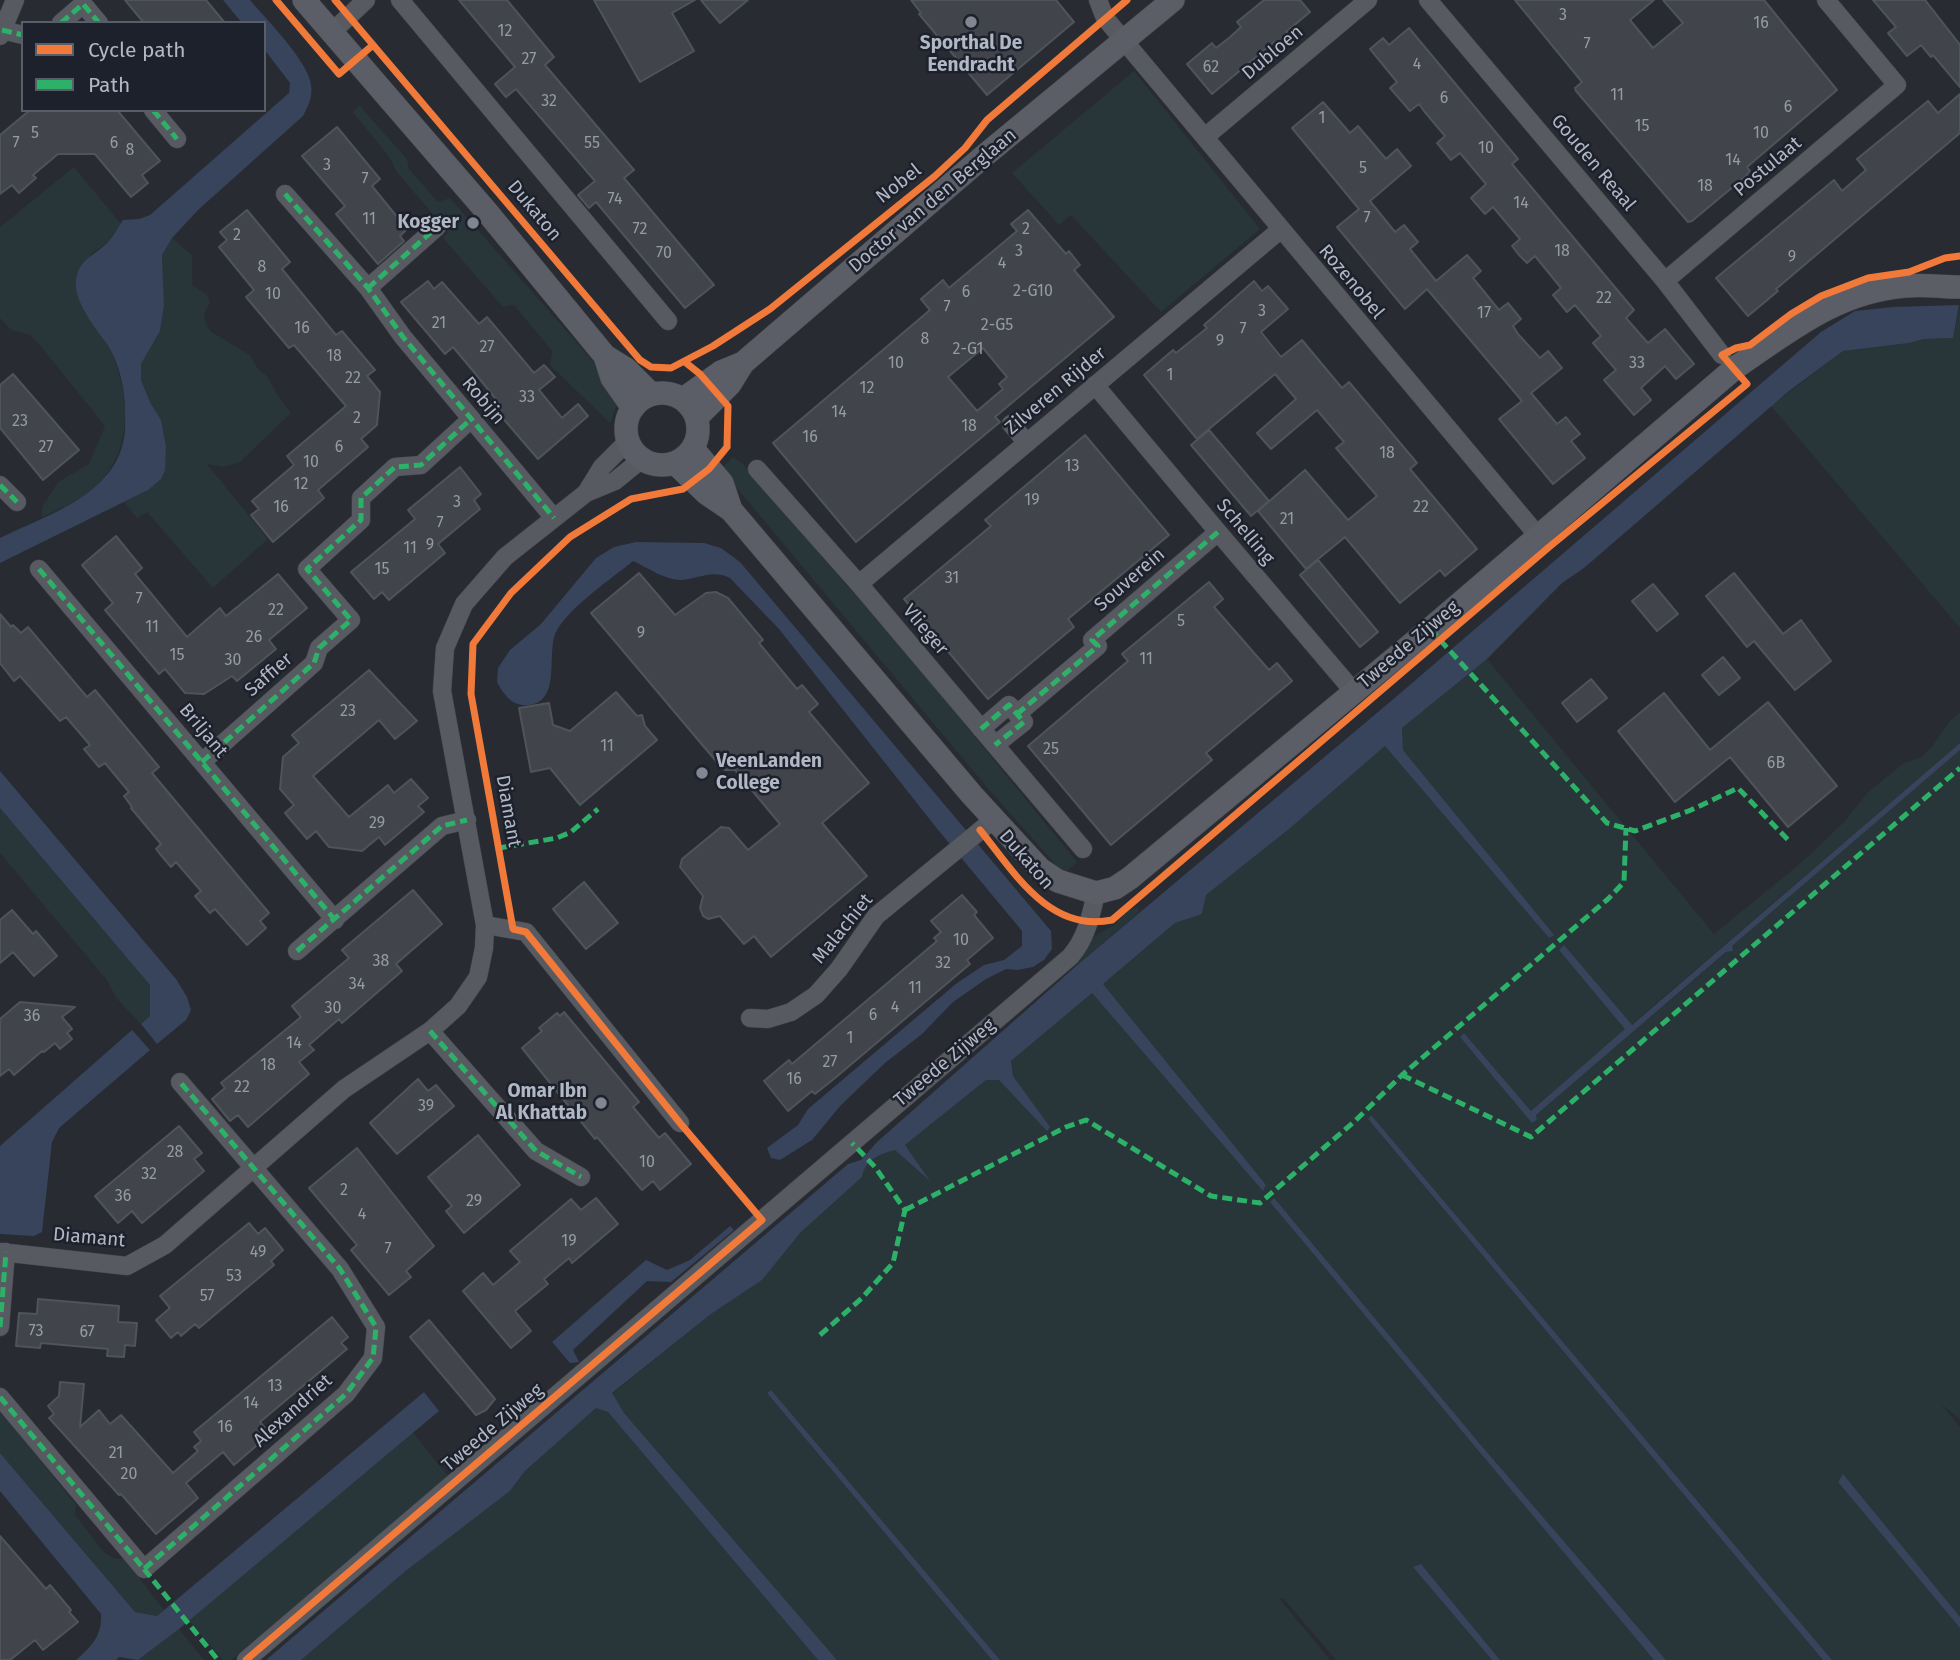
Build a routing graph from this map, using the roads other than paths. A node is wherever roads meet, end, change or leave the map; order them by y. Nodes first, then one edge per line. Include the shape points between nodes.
1 (15, 0) edge
2 (304, 0) edge
3 (366, 0) edge
4 (400, 0) edge
5 (1098, 0) edge
6 (1173, 0) edge
7 (1368, 0) edge
8 (1428, 0) edge
9 (1826, 0) edge
10 (63, 21) edge
11 (97, 21) edge
12 (332, 32) junction
13 (1, 33) edge
14 (21, 35) edge
15 (1124, 41) junction
16 (155, 112) edge
17 (1205, 137) junction
18 (177, 139) dead end
19 (285, 194) dead end
20 (437, 227) dead end
21 (1280, 230) junction
22 (1665, 281) junction
23 (1960, 287) edge
24 (368, 288) junction
25 (668, 321) dead end
26 (1729, 362) junction
27 (1095, 385) junction
28 (642, 401) junction
29 (690, 408) junction
30 (471, 419) junction
31 (1012, 424) dead end
32 (1027, 443) junction
33 (635, 450) junction
34 (684, 456) junction
35 (757, 469) dead end
36 (0, 485) edge
37 (17, 502) dead end
38 (554, 518) junction
39 (1217, 533) junction
40 (1539, 537) junction
41 (39, 569) dead end
42 (859, 584) junction
43 (1354, 692) junction
44 (1017, 714) junction
45 (981, 729) junction
46 (995, 745) junction
47 (202, 762) junction
48 (467, 820) junction
49 (993, 820) junction
50 (1083, 849) dead end
51 (1096, 893) junction
52 (335, 920) junction
53 (485, 925) junction
54 (297, 951) dead end
55 (750, 1018) dead end
56 (430, 1031) junction
57 (180, 1082) dead end
58 (680, 1124) dead end
59 (254, 1167) junction
60 (582, 1177) dead end
61 (3, 1252) edge
62 (0, 1327) edge
63 (0, 1397) edge
64 (246, 1660) edge

1 - 13 street
2 - 12 street, Dukaton
3 - 12 street
4 - 25 street
5 - 15 street via 1105,18
6 - 15 street, Doctor van den Berglaan
7 - 17 street, Dubloen
8 - 22 street, Gouden Reaal
9 - 22 street, Postulaat via 1897,85
10 - 11 street via 83,4
12 - 28 street, Dukaton via 605,356 612,378
13 - 14 street
15 - 17 street, Rozenobel
15 - 29 street, Doctor van den Berglaan via 743,363 730,384
16 - 18 street
17 - 21 street, Rozenobel
19 - 24 street, Robijn
20 - 24 street
21 - 27 street, Zilveren Rijder
21 - 40 street, Rozenobel
22 - 26 street, Gouden Reaal
23 - 26 street, Tweede Zijweg via 1906,286 1858,295 1823,309
24 - 30 street, Robijn
26 - 40 street, Tweede Zijweg via 1603,492
27 - 32 street, Zilveren Rijder
27 - 39 street, Schelling
28 - 29 street via 673,394
28 - 33 street via 627,418 626,430
29 - 34 street via 698,439
30 - 38 street, Robijn
30 - 47 street, Saffier via 421,465 395,467 361,498 361,520 307,569 351,620 319,648 314,663
31 - 32 street
32 - 42 street, Zilveren Rijder
33 - 34 street via 652,464 664,465
33 - 38 street, Diamant via 602,467 586,493
34 - 49 street, Dukaton via 706,493 731,510
35 - 42 street, Vlieger
36 - 37 street
38 - 48 street, Diamant via 505,558 464,604 445,648 442,691
39 - 43 street, Schelling
39 - 44 street, Souverein via 1092,640 1098,646
40 - 43 street, Tweede Zijweg
41 - 47 street, Briljant
42 - 45 street, Vlieger
43 - 51 street, Tweede Zijweg via 1130,878
44 - 45 street, Souverein via 1009,705
44 - 46 street, Souverein via 1024,722
45 - 46 street, Vlieger
46 - 50 street, Vlieger
47 - 52 street, Briljant
48 - 52 street via 442,826
48 - 53 street, Diamant
49 - 51 street, Dukaton via 1040,869 1058,881
49 - 55 street, Malachiet via 876,916 816,995 791,1012
51 - 64 street, Tweede Zijweg via 1089,921 1070,957
52 - 54 street
53 - 56 street, Diamant via 478,977 458,1006
53 - 58 street via 526,932
56 - 59 street, Diamant via 344,1089
56 - 60 street via 536,1151
57 - 59 street, Alexandriet
59 - 61 street, Diamant via 165,1245 127,1266
59 - 63 street, Alexandriet via 340,1269 376,1326 373,1358 346,1394 144,1569
61 - 62 street

